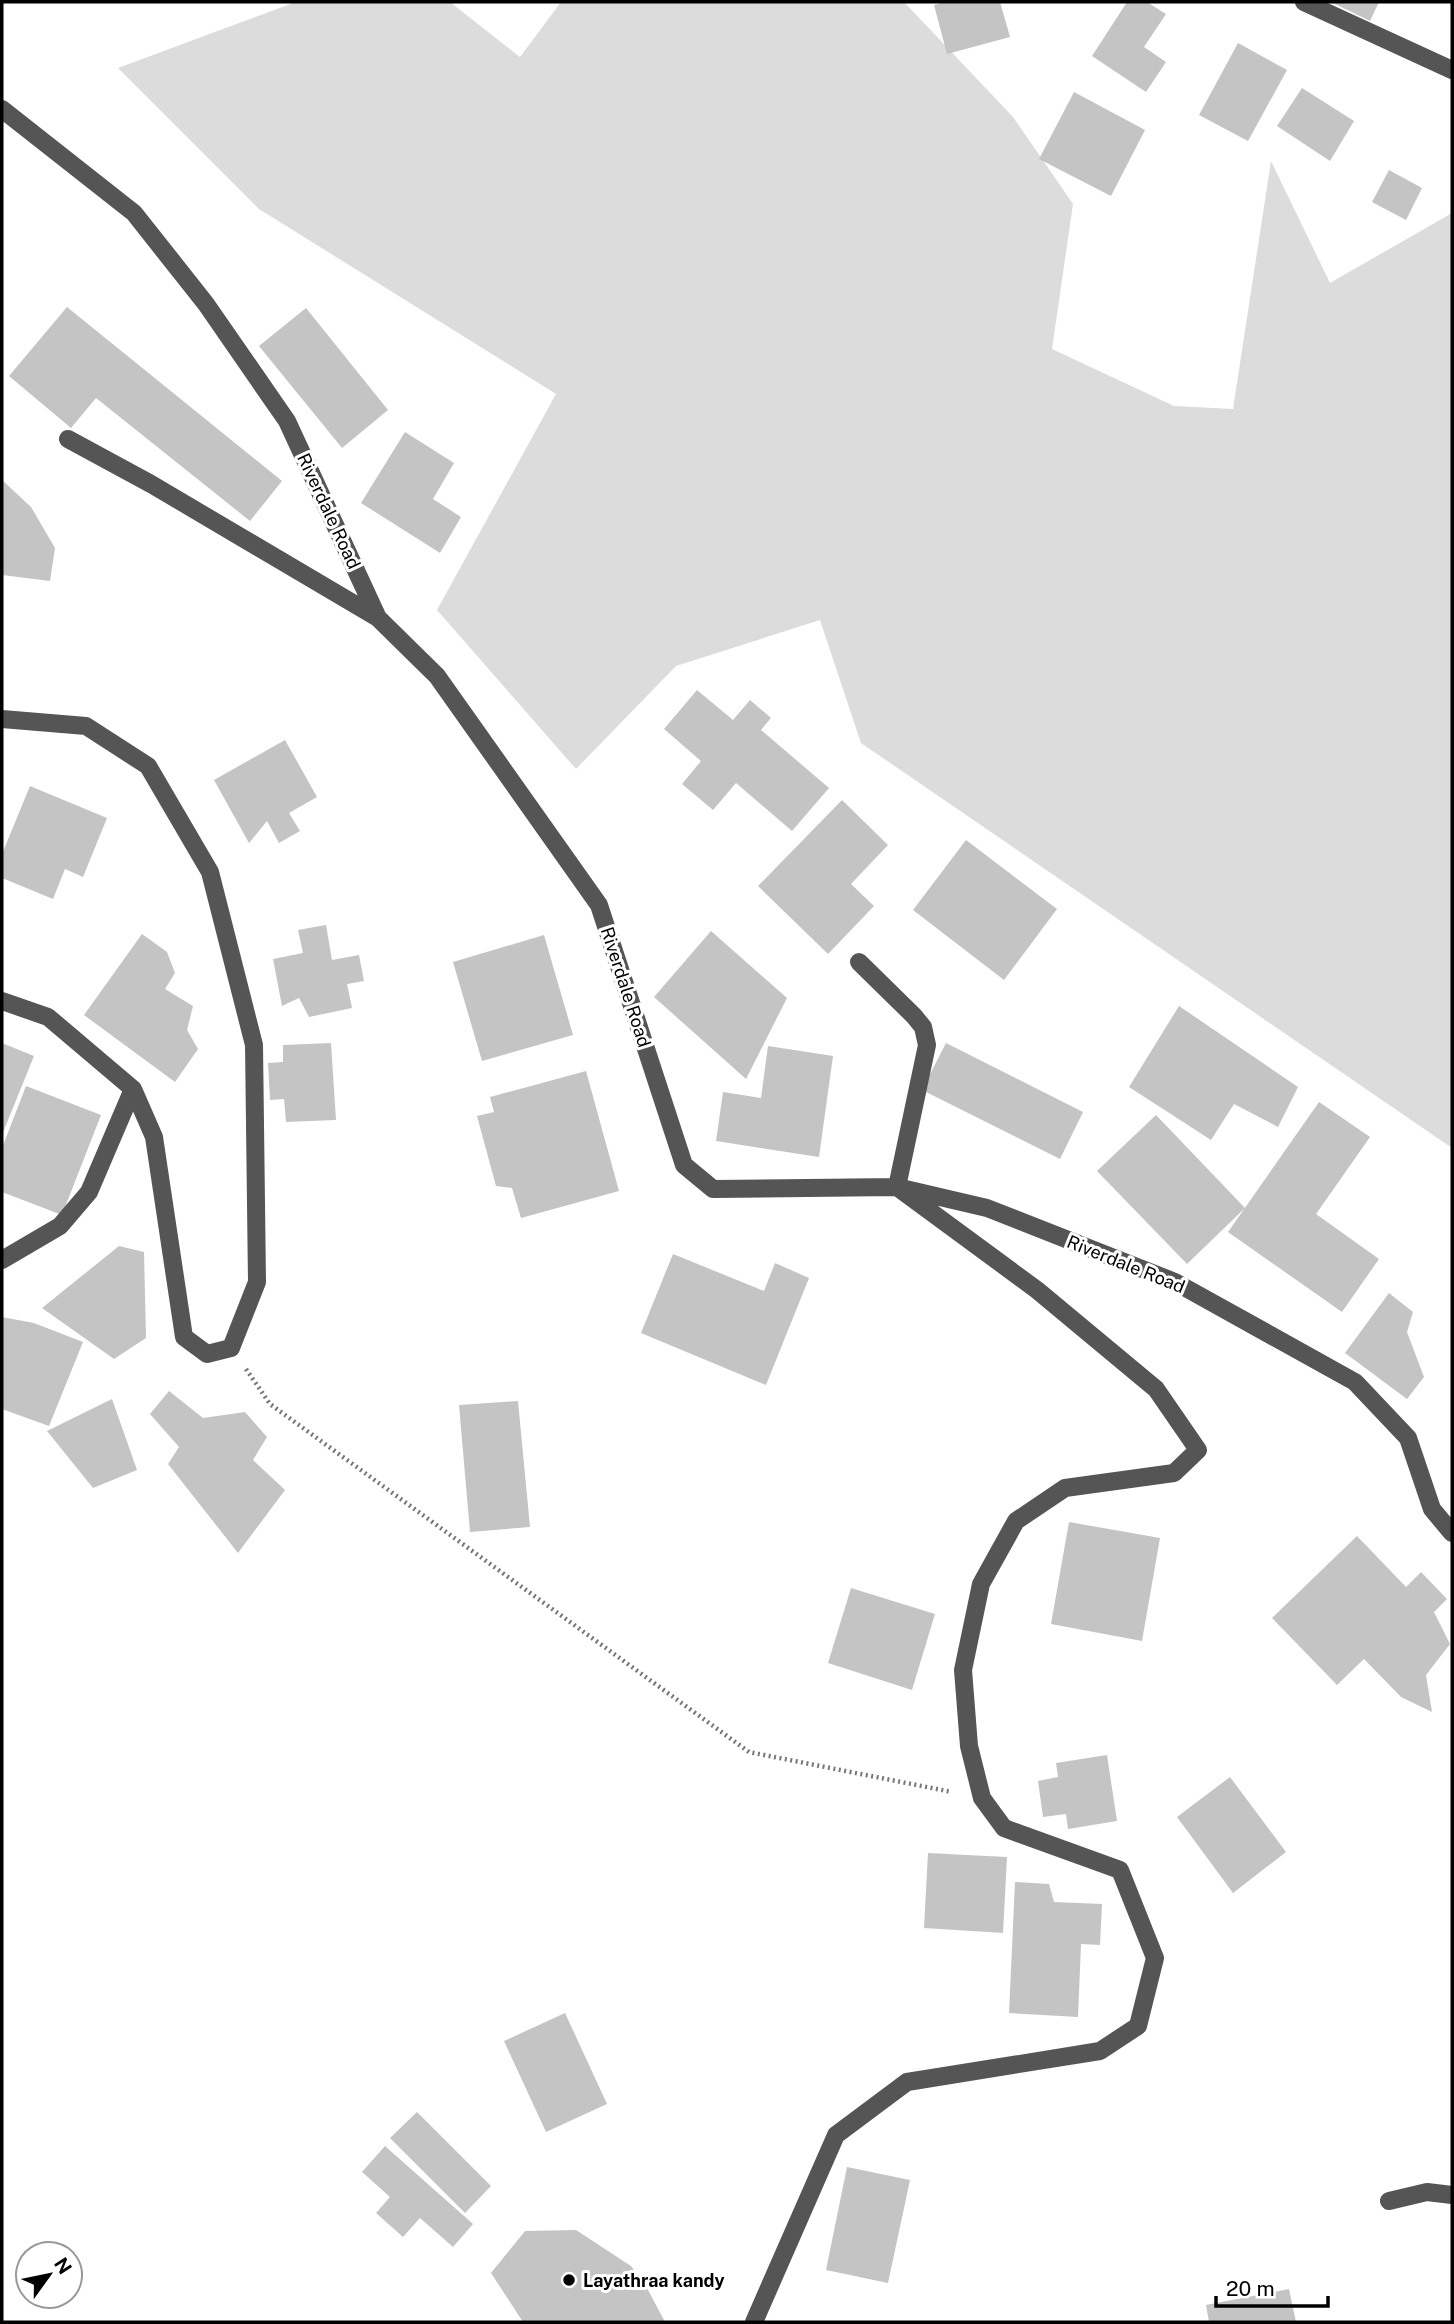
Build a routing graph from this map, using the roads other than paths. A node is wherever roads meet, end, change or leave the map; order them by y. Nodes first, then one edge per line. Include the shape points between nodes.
1 (1304, 2) edge
2 (1452, 70) edge
3 (2, 109) edge
4 (68, 439) dead end
5 (378, 618) junction
6 (2, 719) edge
7 (859, 962) dead end
8 (2, 1001) edge
9 (133, 1089) junction
10 (897, 1187) junction
11 (2, 1260) edge
12 (1452, 1534) edge
13 (1452, 2195) edge
14 (1389, 2200) dead end
15 (754, 2322) edge

1 - 2 street
3 - 5 street, Riverdale Road via 134,212 206,304 287,421
4 - 5 street
5 - 10 street, Riverdale Road via 437,677 599,905 684,1165 713,1189
6 - 9 street via 86,726 148,766 210,872 254,1045 257,1282 231,1348 207,1354 184,1337 154,1137
7 - 10 street via 914,1016 923,1027 927,1045
8 - 9 street via 48,1017
9 - 11 street via 89,1192 60,1226
10 - 12 street, Riverdale Road via 987,1208 1175,1282 1355,1382 1408,1438 1432,1509
10 - 15 street via 1037,1290 1156,1390 1198,1450 1174,1474 1065,1488 1016,1521 981,1584 963,1670 969,1746 982,1798 1004,1828 1120,1870 1155,1958 1138,2026 1100,2051 907,2082 836,2135
13 - 14 street via 1427,2192

